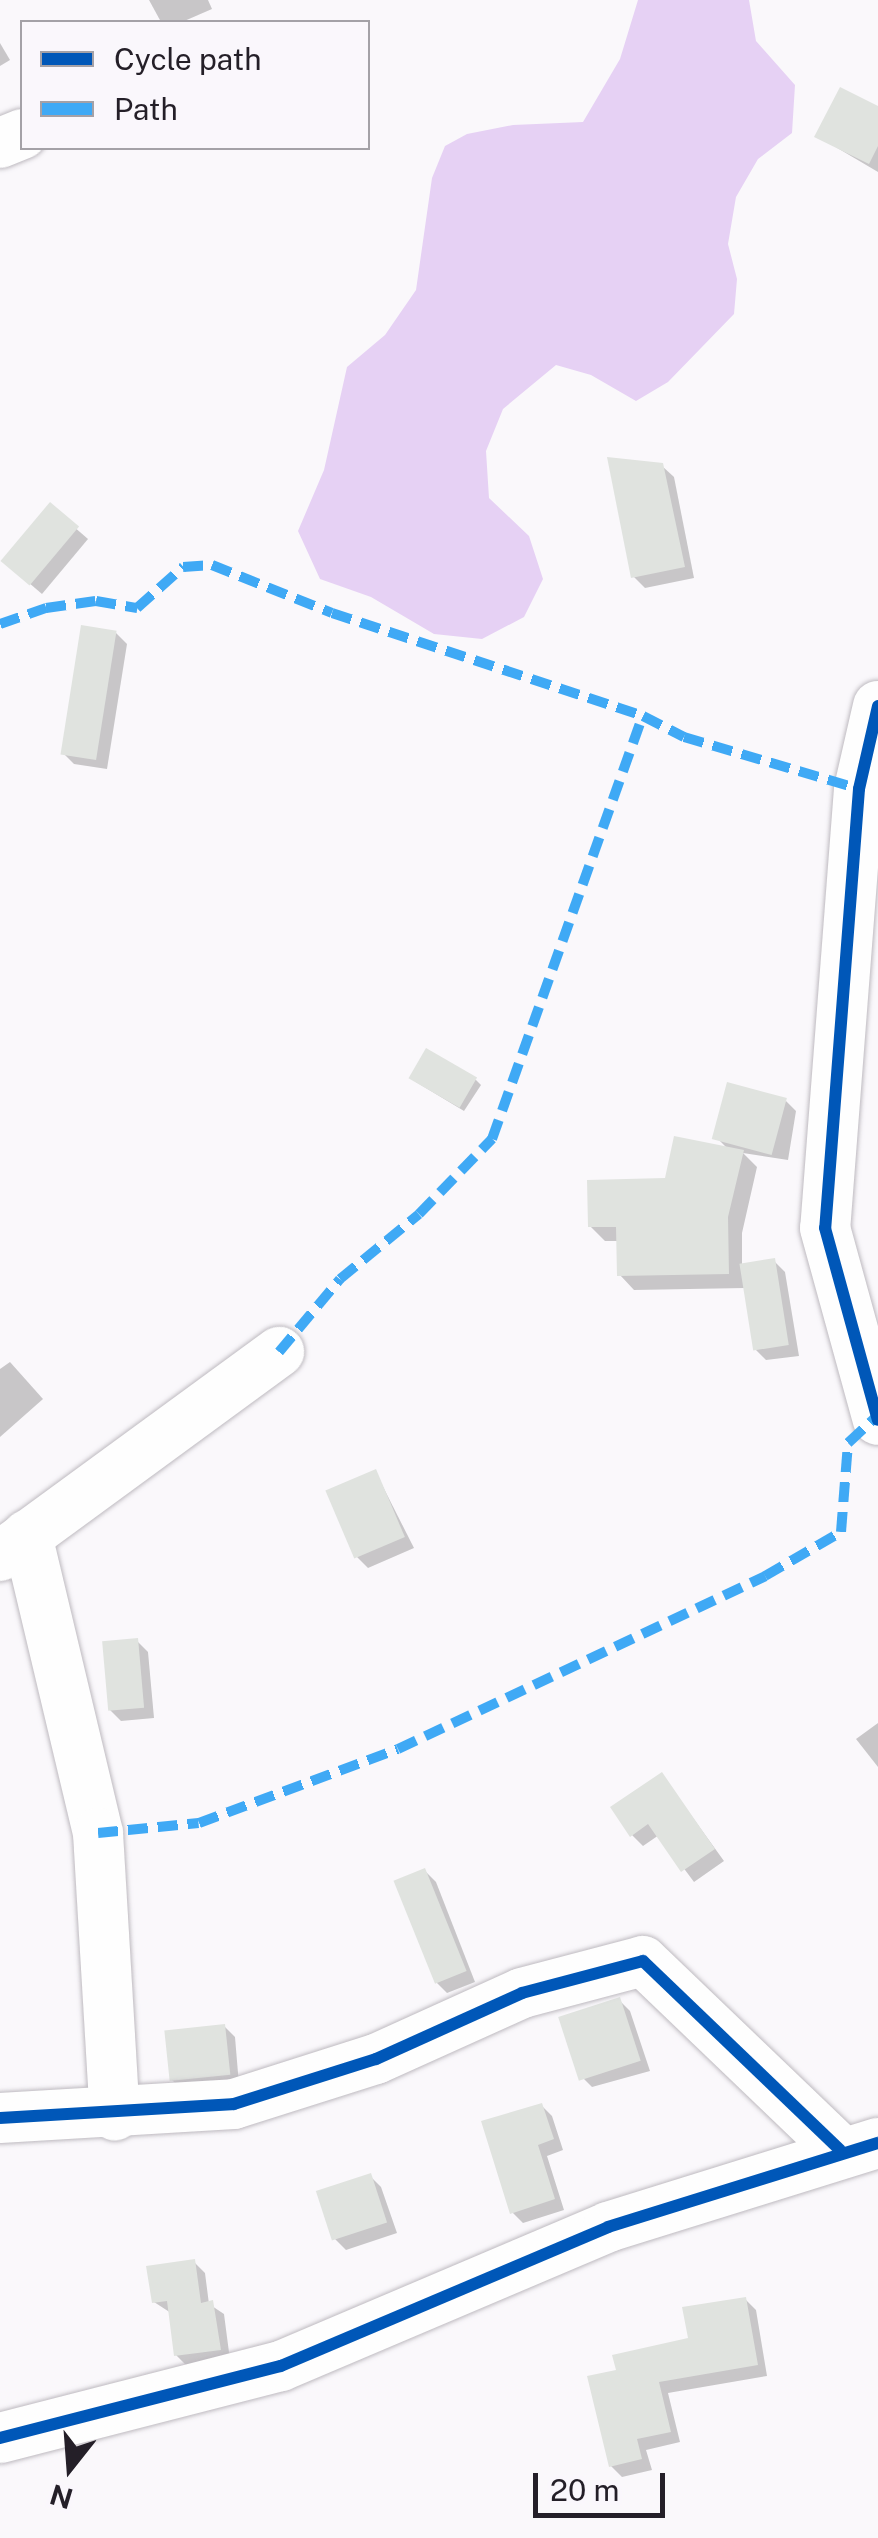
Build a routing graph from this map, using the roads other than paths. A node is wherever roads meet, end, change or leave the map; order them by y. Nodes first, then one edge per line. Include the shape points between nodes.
1 (878, 706) edge
2 (278, 1352) dead end
3 (878, 1420) edge
4 (14, 1546) edge
5 (116, 2116) junction
6 (0, 2118) edge
7 (859, 2146) edge
8 (0, 2438) edge

1 - 3 street via 859,789 825,1228
2 - 4 street
4 - 5 street via 98,1834
5 - 6 street
5 - 7 street via 234,2104 376,2059 522,1992 643,1961
7 - 8 street via 608,2226 281,2366

